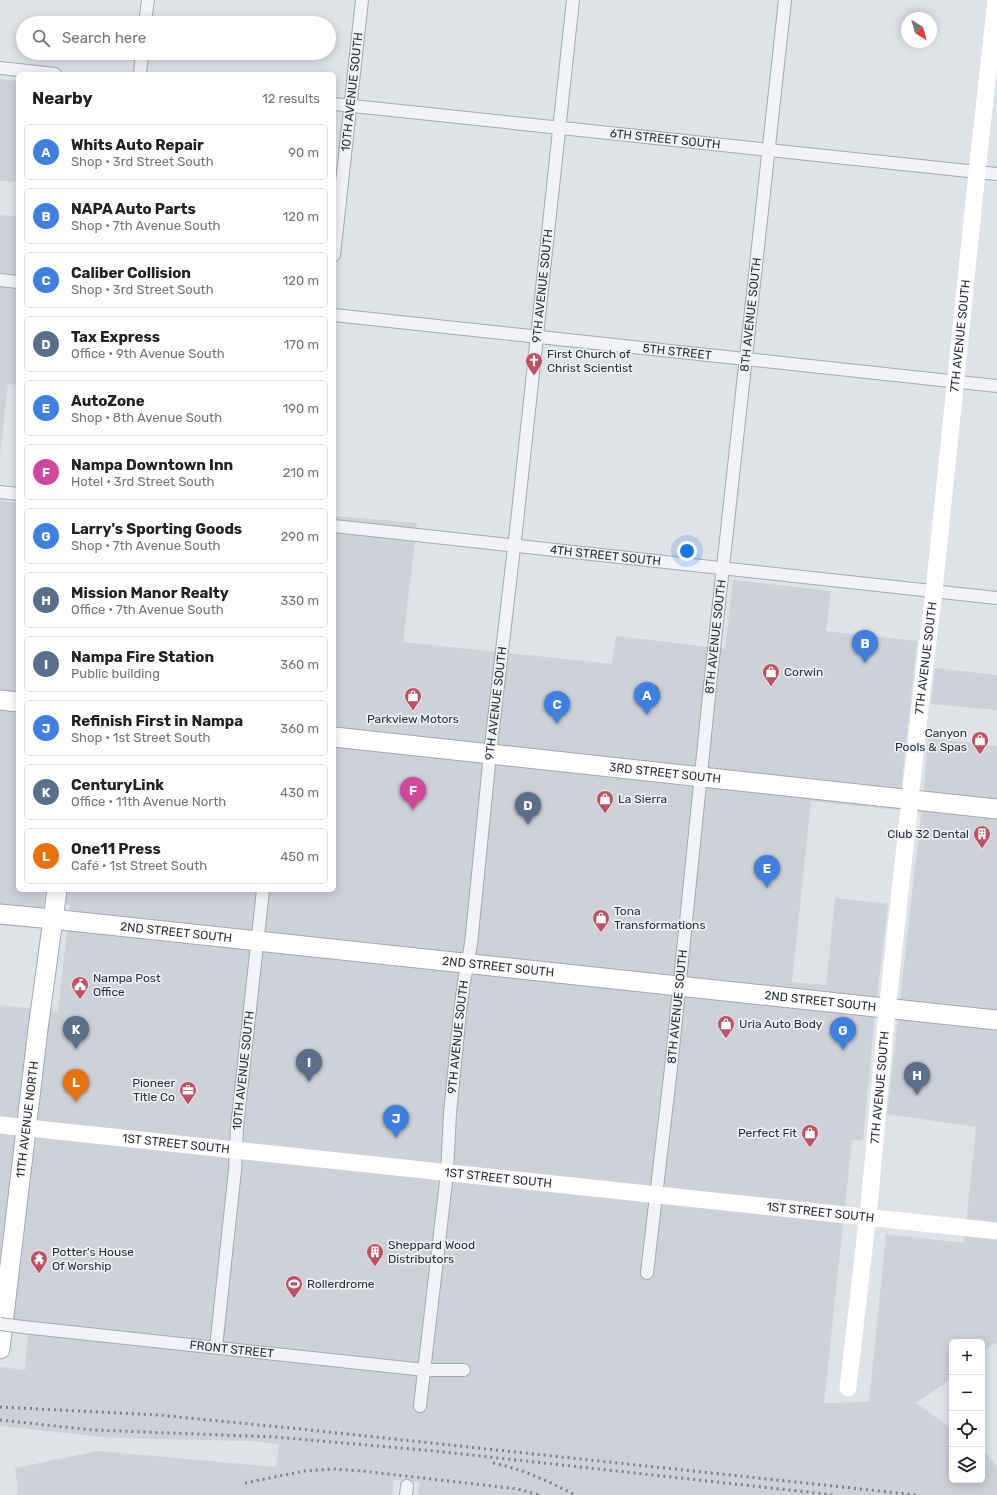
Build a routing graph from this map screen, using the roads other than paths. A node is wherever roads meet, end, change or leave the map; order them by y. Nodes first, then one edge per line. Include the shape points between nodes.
1 (148, 0) edge
2 (362, 0) edge
3 (573, 0) edge
4 (785, 0) edge
5 (996, 0) edge
6 (146, 16) edge
7 (141, 60) edge
8 (0, 68) edge
9 (37, 72) edge
10 (140, 72) edge
11 (336, 104) edge
12 (351, 106) junction
13 (560, 128) junction
14 (768, 150) junction
15 (977, 172) junction
16 (997, 174) edge
17 (336, 237) edge
18 (0, 280) edge
19 (16, 282) edge
20 (336, 315) edge
21 (537, 337) junction
22 (746, 359) junction
23 (956, 382) junction
24 (997, 386) edge
25 (0, 492) edge
26 (16, 494) edge
27 (336, 526) edge
28 (514, 546) junction
29 (723, 569) junction
30 (934, 591) junction
31 (997, 598) edge
32 (0, 700) edge
33 (16, 702) edge
34 (336, 737) edge
35 (490, 754) junction
36 (701, 777) junction
37 (911, 800) junction
38 (997, 809) edge
39 (57, 892) edge
40 (263, 892) edge
41 (0, 914) edge
42 (52, 919) junction
43 (258, 941) junction
44 (467, 964) junction
45 (679, 986) junction
46 (888, 1009) junction
47 (997, 1020) edge
48 (0, 1125) edge
49 (27, 1128) junction
50 (236, 1150) junction
51 (447, 1173) junction
52 (657, 1196) junction
53 (867, 1218) junction
54 (997, 1231) edge
55 (647, 1273) dead end
56 (0, 1324) edge
57 (216, 1347) junction
58 (0, 1349) edge
59 (425, 1370) junction
60 (464, 1370) dead end
61 (848, 1388) dead end
62 (420, 1406) dead end

1 - 6 street
2 - 12 street, 10TH AVENUE SOUTH
3 - 13 street, 9TH AVENUE SOUTH
4 - 14 street, 8TH AVENUE SOUTH
5 - 15 street, 7TH AVENUE SOUTH
7 - 10 street
8 - 9 street
11 - 12 street, 6TH STREET SOUTH
12 - 13 street, 6TH STREET SOUTH
12 - 17 street, 10TH AVENUE SOUTH
13 - 14 street, 6TH STREET SOUTH
13 - 21 street, 9TH AVENUE SOUTH
14 - 15 street, 6TH STREET SOUTH
14 - 22 street, 8TH AVENUE SOUTH
15 - 16 street, 6TH STREET SOUTH
15 - 23 street, 7TH AVENUE SOUTH
18 - 19 street
20 - 21 street, 5TH STREET
21 - 22 street, 5TH STREET
21 - 28 street, 9TH AVENUE SOUTH
22 - 23 street, 5TH STREET
22 - 29 street, 8TH AVENUE SOUTH
23 - 24 street, 5TH STREET
23 - 30 street, 7TH AVENUE SOUTH
25 - 26 street
27 - 28 street, 4TH STREET SOUTH
28 - 29 street, 4TH STREET SOUTH
28 - 35 street, 9TH AVENUE SOUTH
29 - 30 street, 4TH STREET SOUTH
29 - 36 street, 8TH AVENUE SOUTH
30 - 31 street, 4TH STREET SOUTH
30 - 37 street, 7TH AVENUE SOUTH
32 - 33 main road
34 - 35 main road, 3RD STREET SOUTH
35 - 36 main road, 3RD STREET SOUTH
35 - 44 street, 9TH AVENUE SOUTH
36 - 37 main road, 3RD STREET SOUTH
36 - 45 street, 8TH AVENUE SOUTH
37 - 38 main road, 3RD STREET SOUTH
37 - 46 street, 7TH AVENUE SOUTH
39 - 42 main road, 11TH AVENUE NORTH
40 - 43 street, 10TH AVENUE SOUTH
41 - 42 main road, 2ND STREET SOUTH
42 - 43 main road, 2ND STREET SOUTH
42 - 49 main road, 11TH AVENUE NORTH
43 - 44 main road, 2ND STREET SOUTH
43 - 50 street, 10TH AVENUE SOUTH
44 - 45 main road, 2ND STREET SOUTH
44 - 51 street, 9TH AVENUE SOUTH via 450,1113
45 - 46 main road, 2ND STREET SOUTH
45 - 52 street, 8TH AVENUE SOUTH
46 - 47 main road, 2ND STREET SOUTH
46 - 53 street, 7TH AVENUE SOUTH
48 - 49 street, 1ST STREET SOUTH
49 - 50 street, 1ST STREET SOUTH
49 - 58 main road, 11TH AVENUE NORTH
50 - 51 street, 1ST STREET SOUTH
50 - 57 street, 10TH AVENUE SOUTH
51 - 52 street, 1ST STREET SOUTH
51 - 59 street, 9TH AVENUE SOUTH
52 - 53 street, 1ST STREET SOUTH
52 - 55 street, 8TH AVENUE SOUTH
53 - 54 street, 1ST STREET SOUTH
53 - 61 street, 7TH AVENUE SOUTH
56 - 57 street, FRONT STREET, bridge
57 - 59 street, FRONT STREET
59 - 60 street, FRONT STREET
59 - 62 street, 9TH AVENUE SOUTH

